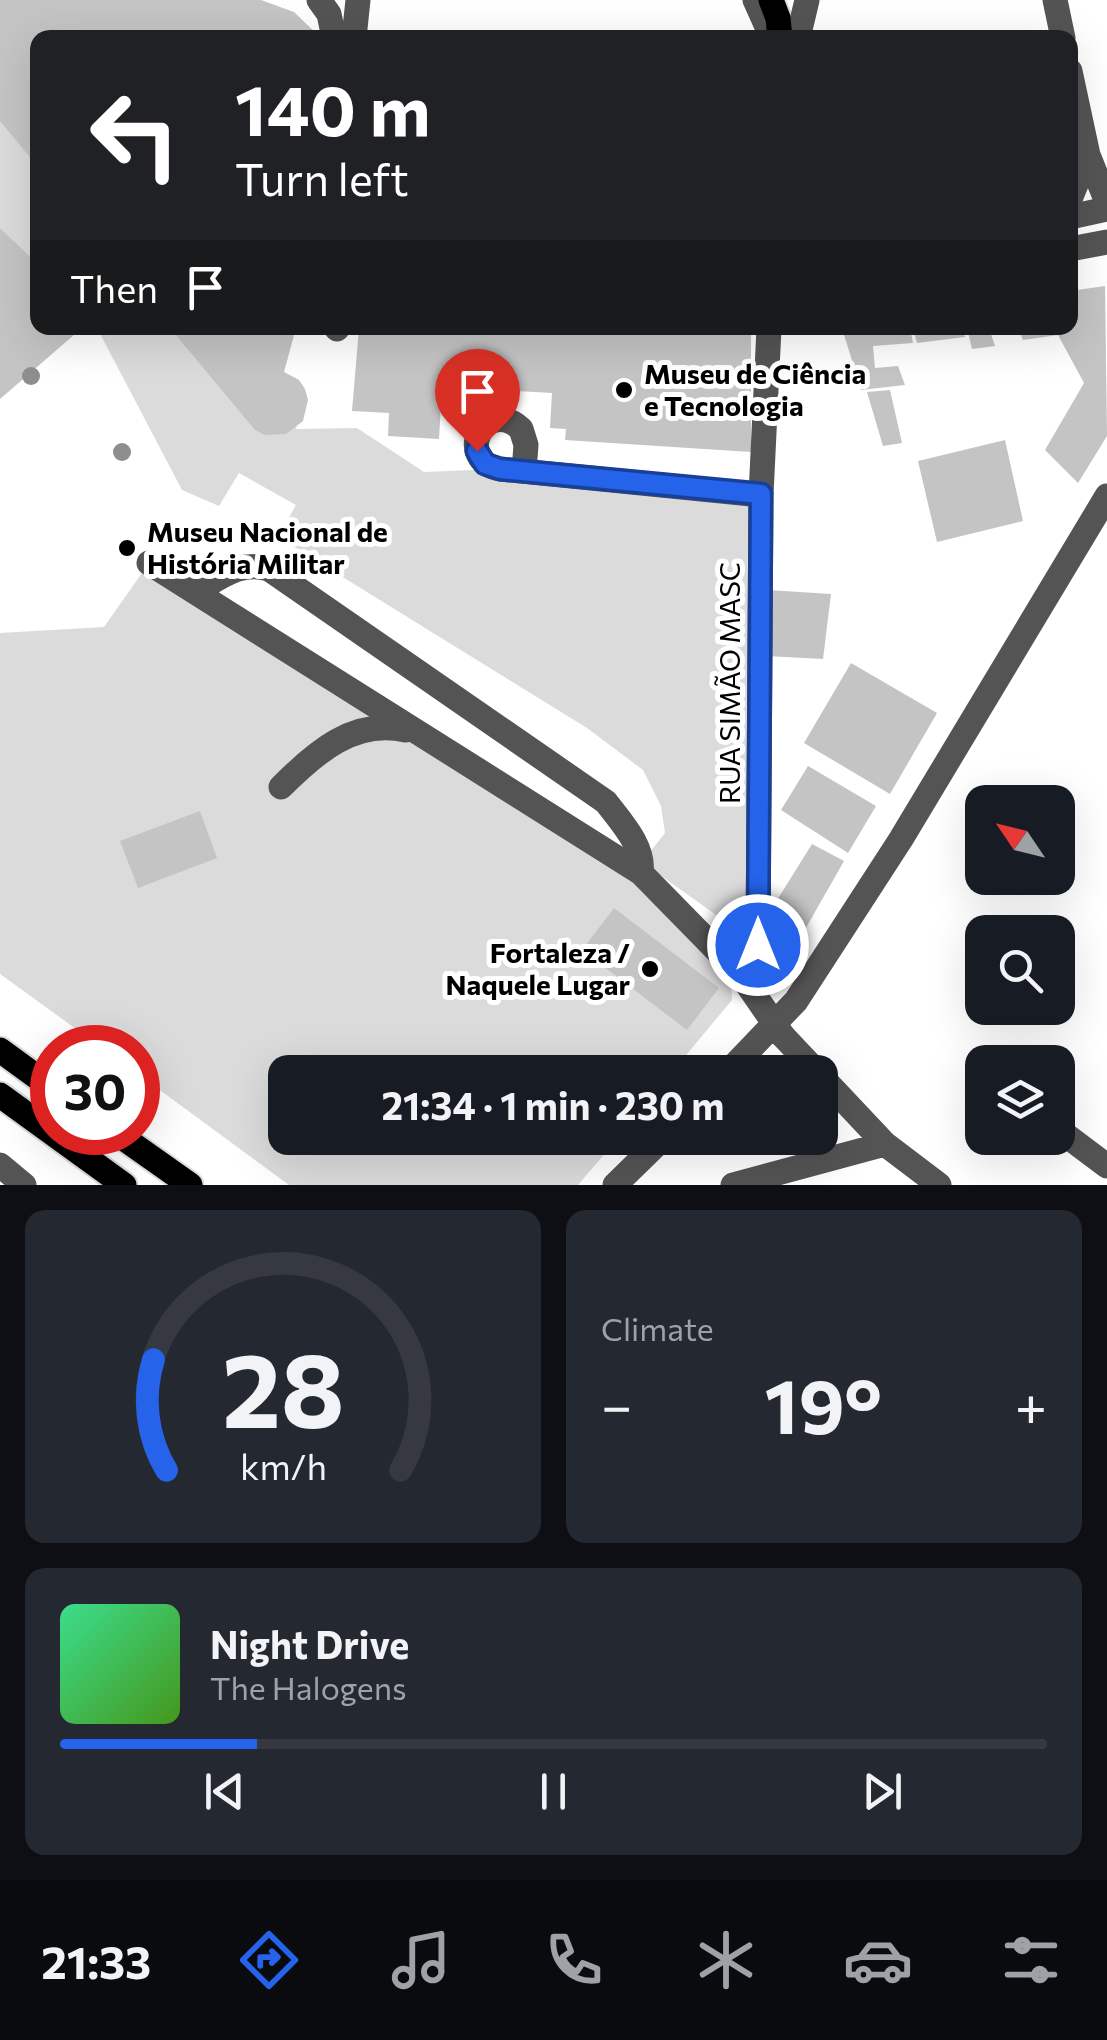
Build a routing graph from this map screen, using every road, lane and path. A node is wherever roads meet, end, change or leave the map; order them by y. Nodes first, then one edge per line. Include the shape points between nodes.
1 (754, 0) edge
2 (771, 0) edge
3 (806, 0) edge
4 (1054, 0) edge
5 (327, 17) edge
6 (356, 18) edge
7 (768, 30) edge
8 (779, 30) edge
9 (800, 30) edge
10 (1061, 30) edge
11 (1081, 153) edge
12 (1107, 205) edge
13 (1078, 214) edge
14 (1107, 242) edge
15 (1078, 247) edge
16 (769, 335) edge
17 (775, 335) edge
18 (766, 359) junction
19 (524, 472) dead end
20 (761, 494) junction
21 (1107, 496) edge
22 (148, 563) dead end
23 (195, 592) junction
24 (418, 732) junction
25 (281, 787) dead end
26 (641, 873) junction
27 (740, 974) junction
28 (0, 1050) edge
29 (744, 1055) edge
30 (802, 1055) edge
31 (30, 1072) edge
32 (838, 1094) edge
33 (0, 1095) edge
34 (1075, 1142) edge
35 (885, 1144) junction
36 (148, 1155) edge
37 (645, 1155) edge
38 (0, 1165) edge
39 (1107, 1166) edge
40 (24, 1185) edge
41 (124, 1185) edge
42 (190, 1185) edge
43 (615, 1185) edge
44 (734, 1185) edge
45 (939, 1185) edge

1 - 7 street
2 - 8 main road
3 - 9 street
4 - 10 street
5 - 6 street via 337,10
11 - 12 street
12 - 13 street
14 - 15 street
16 - 18 street, RUA SIMÃO MASC
17 - 18 street
18 - 20 street, RUA SIMÃO MASC
19 - 20 street
20 - 27 street, RUA SIMÃO MASC via 758,945
21 - 29 street via 796,1001
22 - 23 street
23 - 24 street
23 - 26 street via 238,567 268,570 606,802 629,832
24 - 25 street via 383,724 354,733 312,756
24 - 26 street
26 - 27 street
27 - 30 street, bridge
28 - 31 main road
32 - 35 street
33 - 41 main road
34 - 39 street
35 - 44 street
35 - 45 street
36 - 42 main road
37 - 43 street
38 - 40 street

